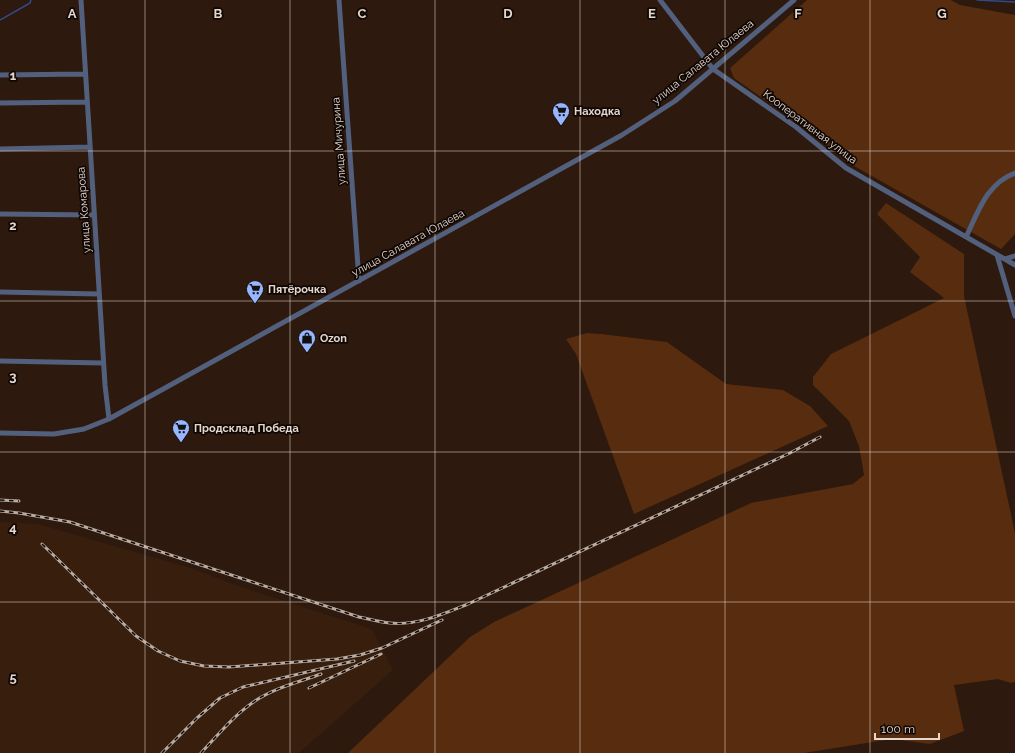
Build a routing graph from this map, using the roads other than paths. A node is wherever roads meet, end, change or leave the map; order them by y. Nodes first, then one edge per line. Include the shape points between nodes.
1 (81, 0) edge
2 (339, 0) edge
3 (660, 0) edge
4 (794, 0) edge
5 (713, 69) junction
6 (85, 74) junction
7 (0, 75) edge
8 (87, 102) junction
9 (0, 103) edge
10 (90, 147) junction
11 (0, 149) edge
12 (1015, 173) edge
13 (0, 214) edge
14 (94, 215) junction
15 (966, 237) junction
16 (997, 255) junction
17 (1015, 256) edge
18 (1005, 259) junction
19 (1015, 265) edge
20 (359, 281) junction
21 (0, 292) edge
22 (99, 294) junction
23 (1015, 316) edge
24 (0, 361) edge
25 (103, 363) junction
26 (109, 419) junction
27 (0, 433) edge

1 - 6 street, улица Комарова
2 - 20 street, улица Мичурина
3 - 5 street, Кооперативная улица
4 - 5 street, улица Салавата Юлаева
5 - 15 street, Кооперативная улица via 796,127 846,168
5 - 20 street, улица Салавата Юлаева via 675,101 622,135
6 - 7 street
6 - 8 street, улица Комарова
8 - 9 street
8 - 10 street, улица Комарова
10 - 11 street
10 - 14 street, улица Комарова
12 - 15 street via 999,181 992,188
13 - 14 street
14 - 22 street, улица Комарова
15 - 16 street, Кооперативная улица
16 - 18 street, Кооперативная улица
16 - 23 street
17 - 18 street
18 - 19 street, Кооперативная улица
20 - 26 street, улица Салавата Юлаева
21 - 22 street
22 - 25 street, улица Комарова
24 - 25 street
25 - 26 street, улица Комарова
26 - 27 street, улица Салавата Юлаева via 84,429 54,434

